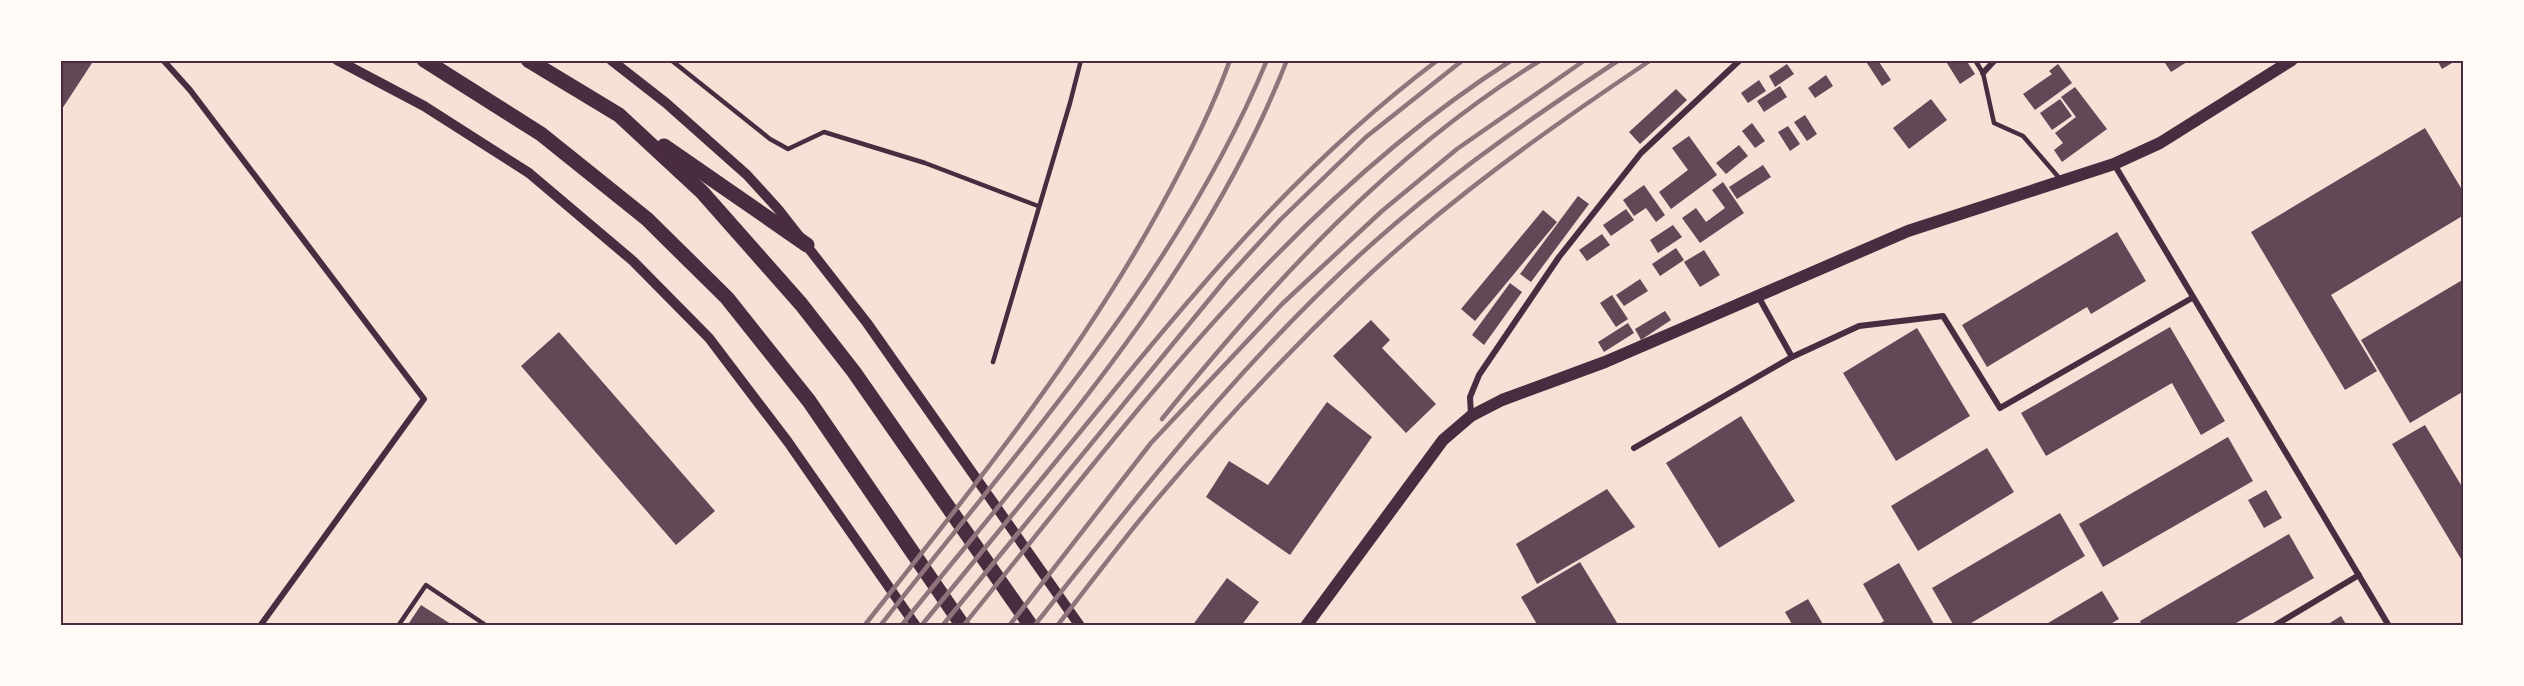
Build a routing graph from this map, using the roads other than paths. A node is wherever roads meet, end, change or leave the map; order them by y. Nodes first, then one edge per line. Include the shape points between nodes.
1 (163, 60) edge
2 (337, 60) edge
3 (424, 60) edge
4 (528, 60) edge
5 (611, 60) edge
6 (671, 60) edge
7 (1081, 60) edge
8 (1740, 60) edge
9 (1975, 60) edge
10 (1995, 60) edge
11 (2292, 60) edge
12 (1983, 73) junction
13 (619, 115) junction
14 (2114, 165) junction
15 (2061, 180) junction
16 (1038, 206) junction
17 (807, 245) junction
18 (1758, 295) junction
19 (2192, 298) junction
20 (1792, 357) junction
21 (993, 362) dead end
22 (1471, 416) junction
23 (1634, 448) dead end
24 (2359, 575) junction
25 (1310, 624) edge
26 (260, 626) edge
27 (398, 626) edge
28 (487, 626) edge
29 (916, 626) edge
30 (963, 626) edge
31 (1032, 626) edge
32 (1080, 626) edge
33 (2274, 626) edge
34 (2389, 626) edge

1 - 26 street via 190,90 424,399
2 - 29 street via 424,106 529,173 633,261 709,338 788,442
3 - 30 highway via 541,134 647,219 727,298 809,401
4 - 13 highway
5 - 17 street via 747,175
6 - 16 lane via 788,149 824,132 925,163
7 - 16 lane
8 - 22 street via 1641,153 1559,257 1479,375 1470,397
9 - 12 lane
10 - 12 street
11 - 14 main road via 2160,143
12 - 15 lane via 1994,123 2023,136
13 - 17 highway
13 - 31 highway via 702,192 801,304 854,372
14 - 15 main road
14 - 19 street
15 - 18 main road via 1908,231
16 - 21 lane
17 - 32 street via 867,323
18 - 20 street
18 - 22 main road
19 - 20 street via 2000,408 1943,316 1859,326
19 - 24 street
20 - 23 street
22 - 25 main road via 1443,440
24 - 33 street
24 - 34 street
27 - 28 lane via 426,585

